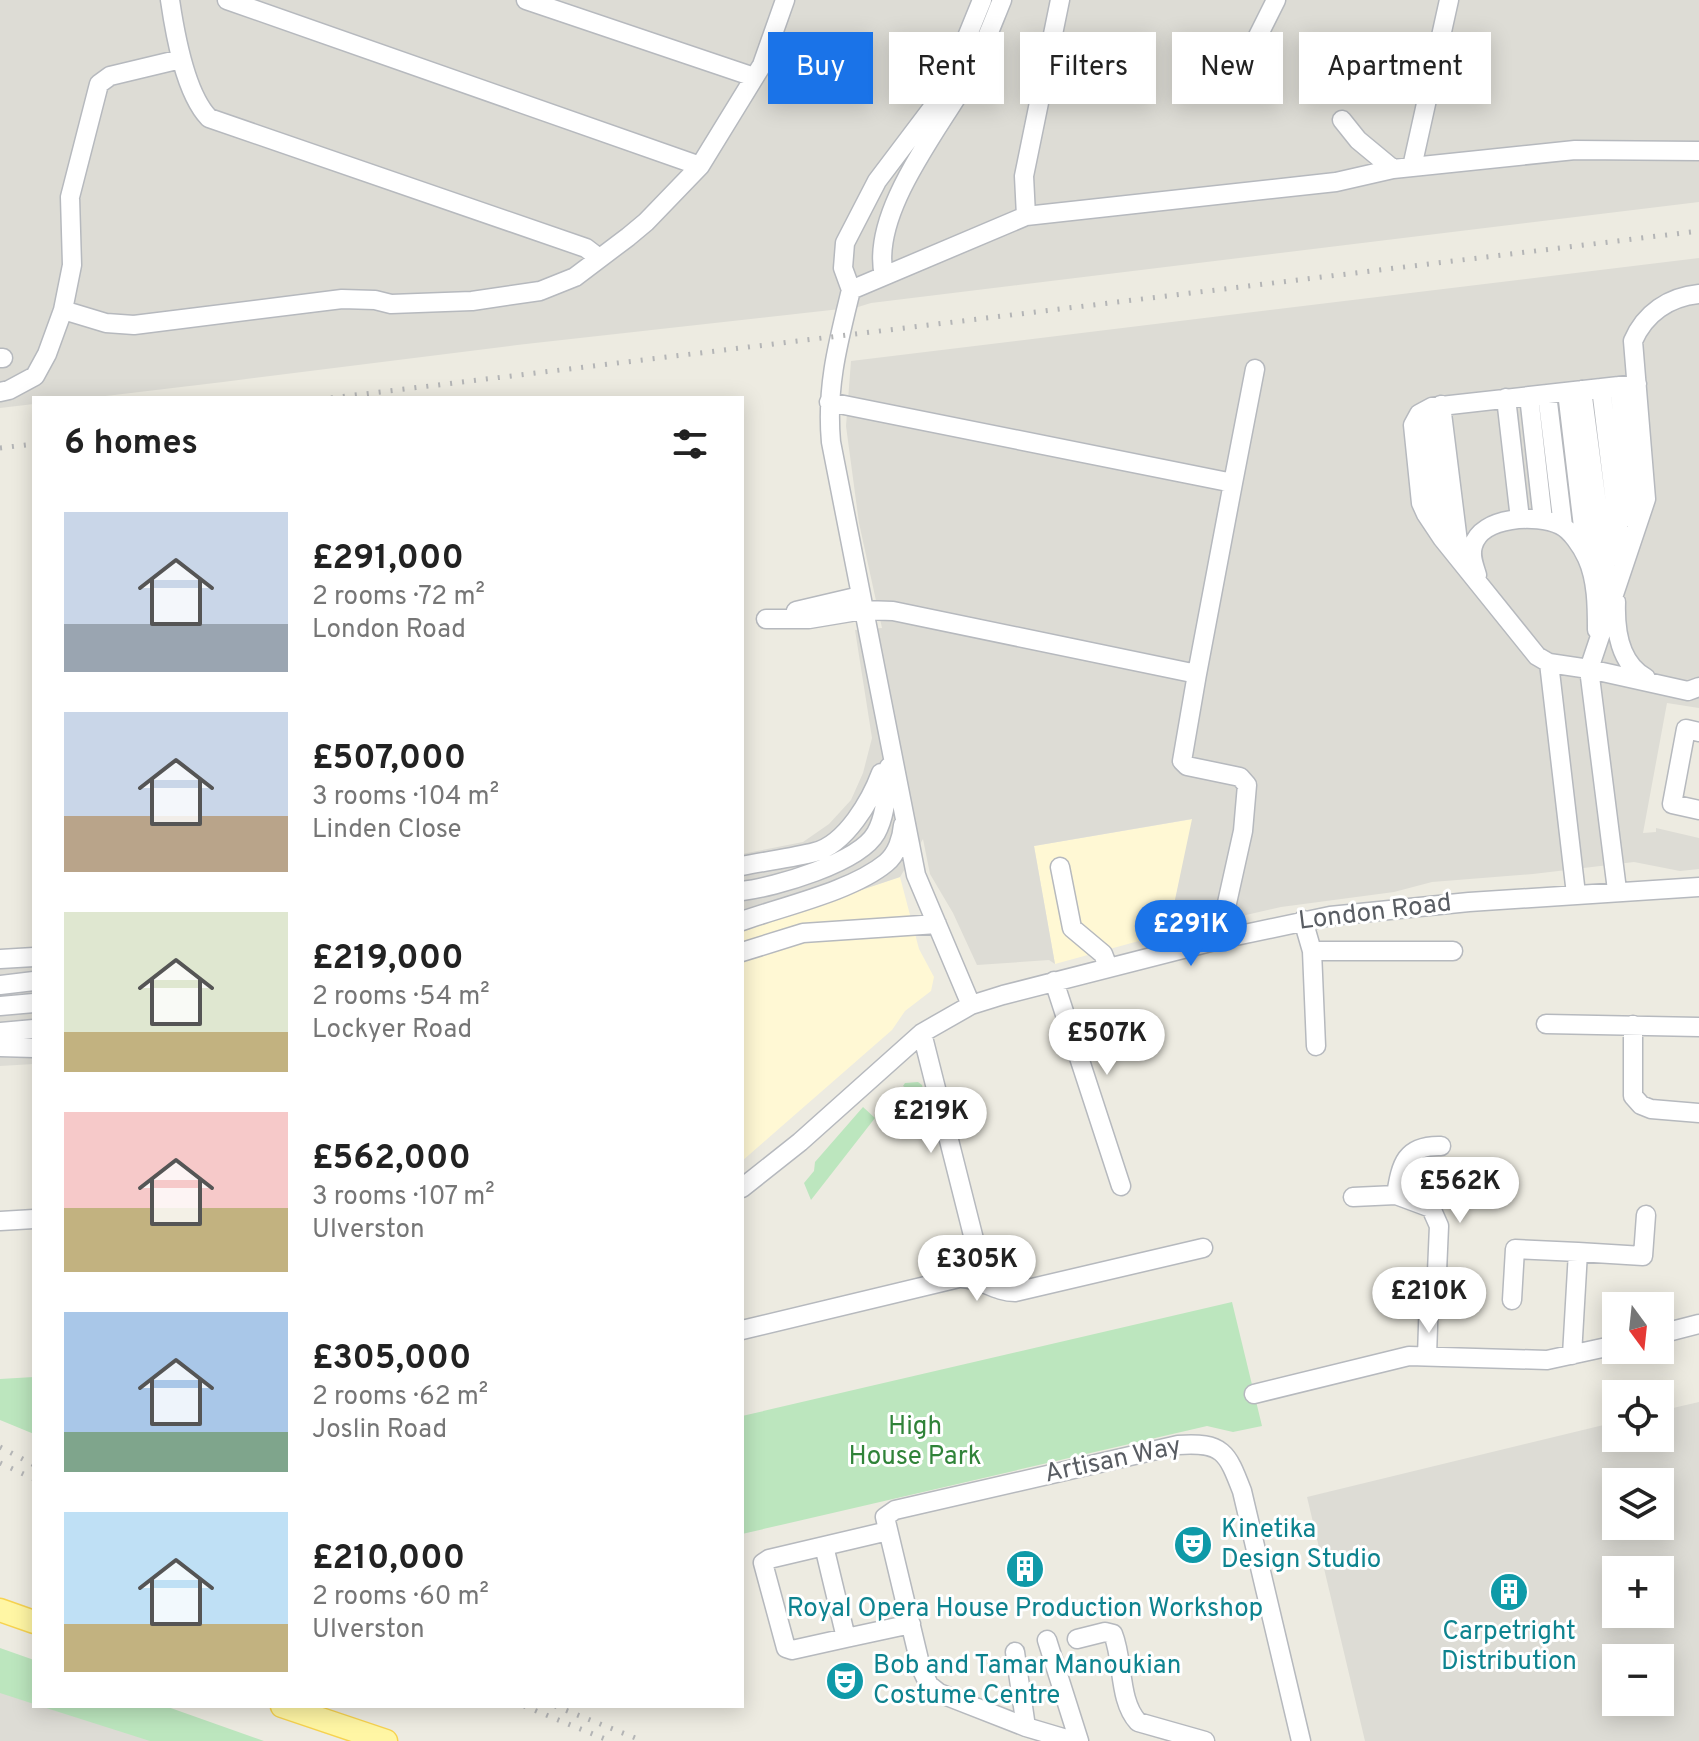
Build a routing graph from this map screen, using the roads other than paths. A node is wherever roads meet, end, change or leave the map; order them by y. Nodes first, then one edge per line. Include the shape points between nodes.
1 (170, 0) edge
2 (227, 0) edge
3 (526, 0) edge
4 (785, 0) edge
5 (982, 0) edge
6 (1002, 0) edge
7 (1060, 0) edge
8 (1276, 0) edge
9 (1449, 0) edge
10 (1260, 32) edge
11 (181, 59) junction
12 (754, 77) junction
13 (1342, 120) dead end
14 (1699, 151) edge
15 (700, 166) junction
16 (1412, 167) junction
17 (1393, 169) junction
18 (1026, 216) junction
19 (599, 258) junction
20 (884, 276) junction
21 (851, 290) junction
22 (1699, 294) edge
23 (63, 310) junction
24 (1255, 369) dead end
25 (1601, 388) junction
26 (0, 392) edge
27 (1538, 395) junction
28 (1506, 398) junction
29 (829, 402) junction
30 (1433, 408) junction
31 (1233, 483) junction
32 (1520, 519) junction
33 (1543, 520) junction
34 (1563, 526) junction
35 (1587, 556) junction
36 (1460, 558) junction
37 (1623, 567) junction
38 (1485, 592) junction
39 (1613, 597) junction
40 (862, 603) junction
41 (1597, 645) junction
42 (1549, 663) junction
43 (1589, 669) junction
44 (1197, 674) junction
45 (1655, 683) junction
46 (1699, 687) edge
47 (1699, 732) edge
48 (891, 748) junction
49 (1699, 810) edge
50 (904, 814) junction
51 (744, 866) edge
52 (1060, 867) dead end
53 (1699, 887) edge
54 (744, 890) edge
55 (1617, 890) junction
56 (1576, 894) junction
57 (1225, 912) dead end
58 (744, 920) edge
59 (1303, 920) junction
60 (937, 924) junction
61 (744, 951) edge
62 (1312, 951) junction
63 (1453, 951) dead end
64 (32, 957) edge
65 (0, 959) edge
66 (1108, 967) junction
67 (32, 981) edge
68 (1054, 981) junction
69 (0, 985) edge
70 (32, 1003) edge
71 (971, 1005) junction
72 (0, 1006) edge
73 (1546, 1024) dead end
74 (1633, 1025) junction
75 (1699, 1027) edge
76 (32, 1029) edge
77 (0, 1032) edge
78 (922, 1033) junction
79 (1316, 1046) dead end
80 (0, 1047) edge
81 (32, 1048) edge
82 (1699, 1113) edge
83 (1441, 1146) dead end
84 (744, 1186) edge
85 (1121, 1186) dead end
86 (1396, 1195) junction
87 (1353, 1197) dead end
88 (1646, 1215) dead end
89 (32, 1219) edge
90 (0, 1221) edge
91 (1203, 1248) dead end
92 (1578, 1252) junction
93 (978, 1279) junction
94 (1512, 1300) dead end
95 (1699, 1324) edge
96 (744, 1330) edge
97 (1674, 1330) edge
98 (1602, 1348) edge
99 (1572, 1355) junction
100 (1427, 1356) junction
101 (1254, 1394) dead end
102 (888, 1531) junction
103 (824, 1546) junction
104 (0, 1610) edge
105 (32, 1621) edge
106 (911, 1624) junction
107 (846, 1638) junction
108 (1077, 1639) dead end
109 (1047, 1640) dead end
110 (1015, 1652) dead end
111 (288, 1708) edge
112 (1026, 1727) junction
113 (386, 1741) edge
114 (1076, 1741) edge
115 (1205, 1741) edge
116 (1301, 1741) edge

1 - 11 street
2 - 15 street
3 - 12 street
4 - 12 street
5 - 21 street via 945,91 877,181 845,243 843,268
6 - 20 street via 966,81 904,181 881,254
7 - 18 street via 1024,176
8 - 10 street
9 - 16 street
11 - 19 street via 209,118 586,248
11 - 23 street via 110,76 99,84 70,197 73,256
12 - 15 street
13 - 17 street
14 - 16 street via 1575,150
15 - 19 street via 646,222
16 - 17 street
17 - 18 street via 1336,182
18 - 20 street
19 - 23 street via 552,287 485,300 391,304 342,299 134,325
20 - 21 street
21 - 29 street
22 - 25 street via 1655,310
23 - 26 street via 35,376
24 - 31 street
25 - 27 street
25 - 35 street
25 - 37 street
25 - 37 street via 1646,499
25 - 39 street
27 - 28 street
27 - 33 street
27 - 34 street
28 - 30 street
28 - 32 street
29 - 31 street
29 - 40 street via 831,442
30 - 36 street
30 - 36 street via 1419,414 1413,425 1421,503
31 - 44 street
32 - 33 street
32 - 38 street via 1482,531 1474,541 1471,559
33 - 34 street
34 - 35 street
35 - 41 street via 1596,599
36 - 38 street
37 - 39 street
38 - 42 street via 1526,645
39 - 41 street
39 - 45 street via 1623,654 1640,675
40 - 44 street
40 - 48 street
41 - 43 street
42 - 43 street
42 - 56 street
43 - 45 street
43 - 55 street
44 - 57 street via 1182,761 1240,777 1247,785
45 - 46 street via 1688,691
47 - 49 street via 1686,729 1672,804
48 - 50 street
48 - 51 street via 872,799 848,830 819,851
48 - 54 street via 884,813 875,836 854,856
50 - 58 street via 902,838 888,862 860,880
50 - 60 street via 916,875
52 - 66 street via 1072,928 1103,954
53 - 55 street, London Road
55 - 56 street, London Road
56 - 59 street, London Road
59 - 62 street
59 - 66 street, London Road
60 - 61 street via 803,933
60 - 71 street
62 - 63 street
62 - 79 street
64 - 65 street
66 - 68 street, London Road
67 - 69 street
68 - 71 street, London Road
68 - 85 street
70 - 72 street
71 - 78 street, London Road
73 - 74 street
74 - 75 street
74 - 82 street via 1633,1096 1651,1109
76 - 77 street
78 - 84 street, London Road
78 - 93 street via 982,1271
80 - 81 street
83 - 86 street via 1423,1145 1411,1154 1402,1164
86 - 87 street
86 - 100 street via 1431,1208 1439,1226
88 - 92 street via 1643,1256
89 - 90 street
91 - 93 street via 1015,1292
92 - 94 street via 1515,1249
92 - 99 street
93 - 96 street via 959,1278
95 - 97 street
98 - 99 street
99 - 100 street via 1547,1360
100 - 101 street
102 - 103 street
102 - 106 street
102 - 116 street, Artisan Way via 885,1517 895,1510 1178,1445 1220,1449 1242,1491
103 - 107 street
103 - 107 street via 769,1559 763,1567 786,1648
104 - 105 main road
106 - 107 street
106 - 112 street via 929,1685
108 - 115 street via 1113,1634 1131,1715 1138,1722
109 - 114 street
110 - 112 street
111 - 113 main road
112 - 114 street

